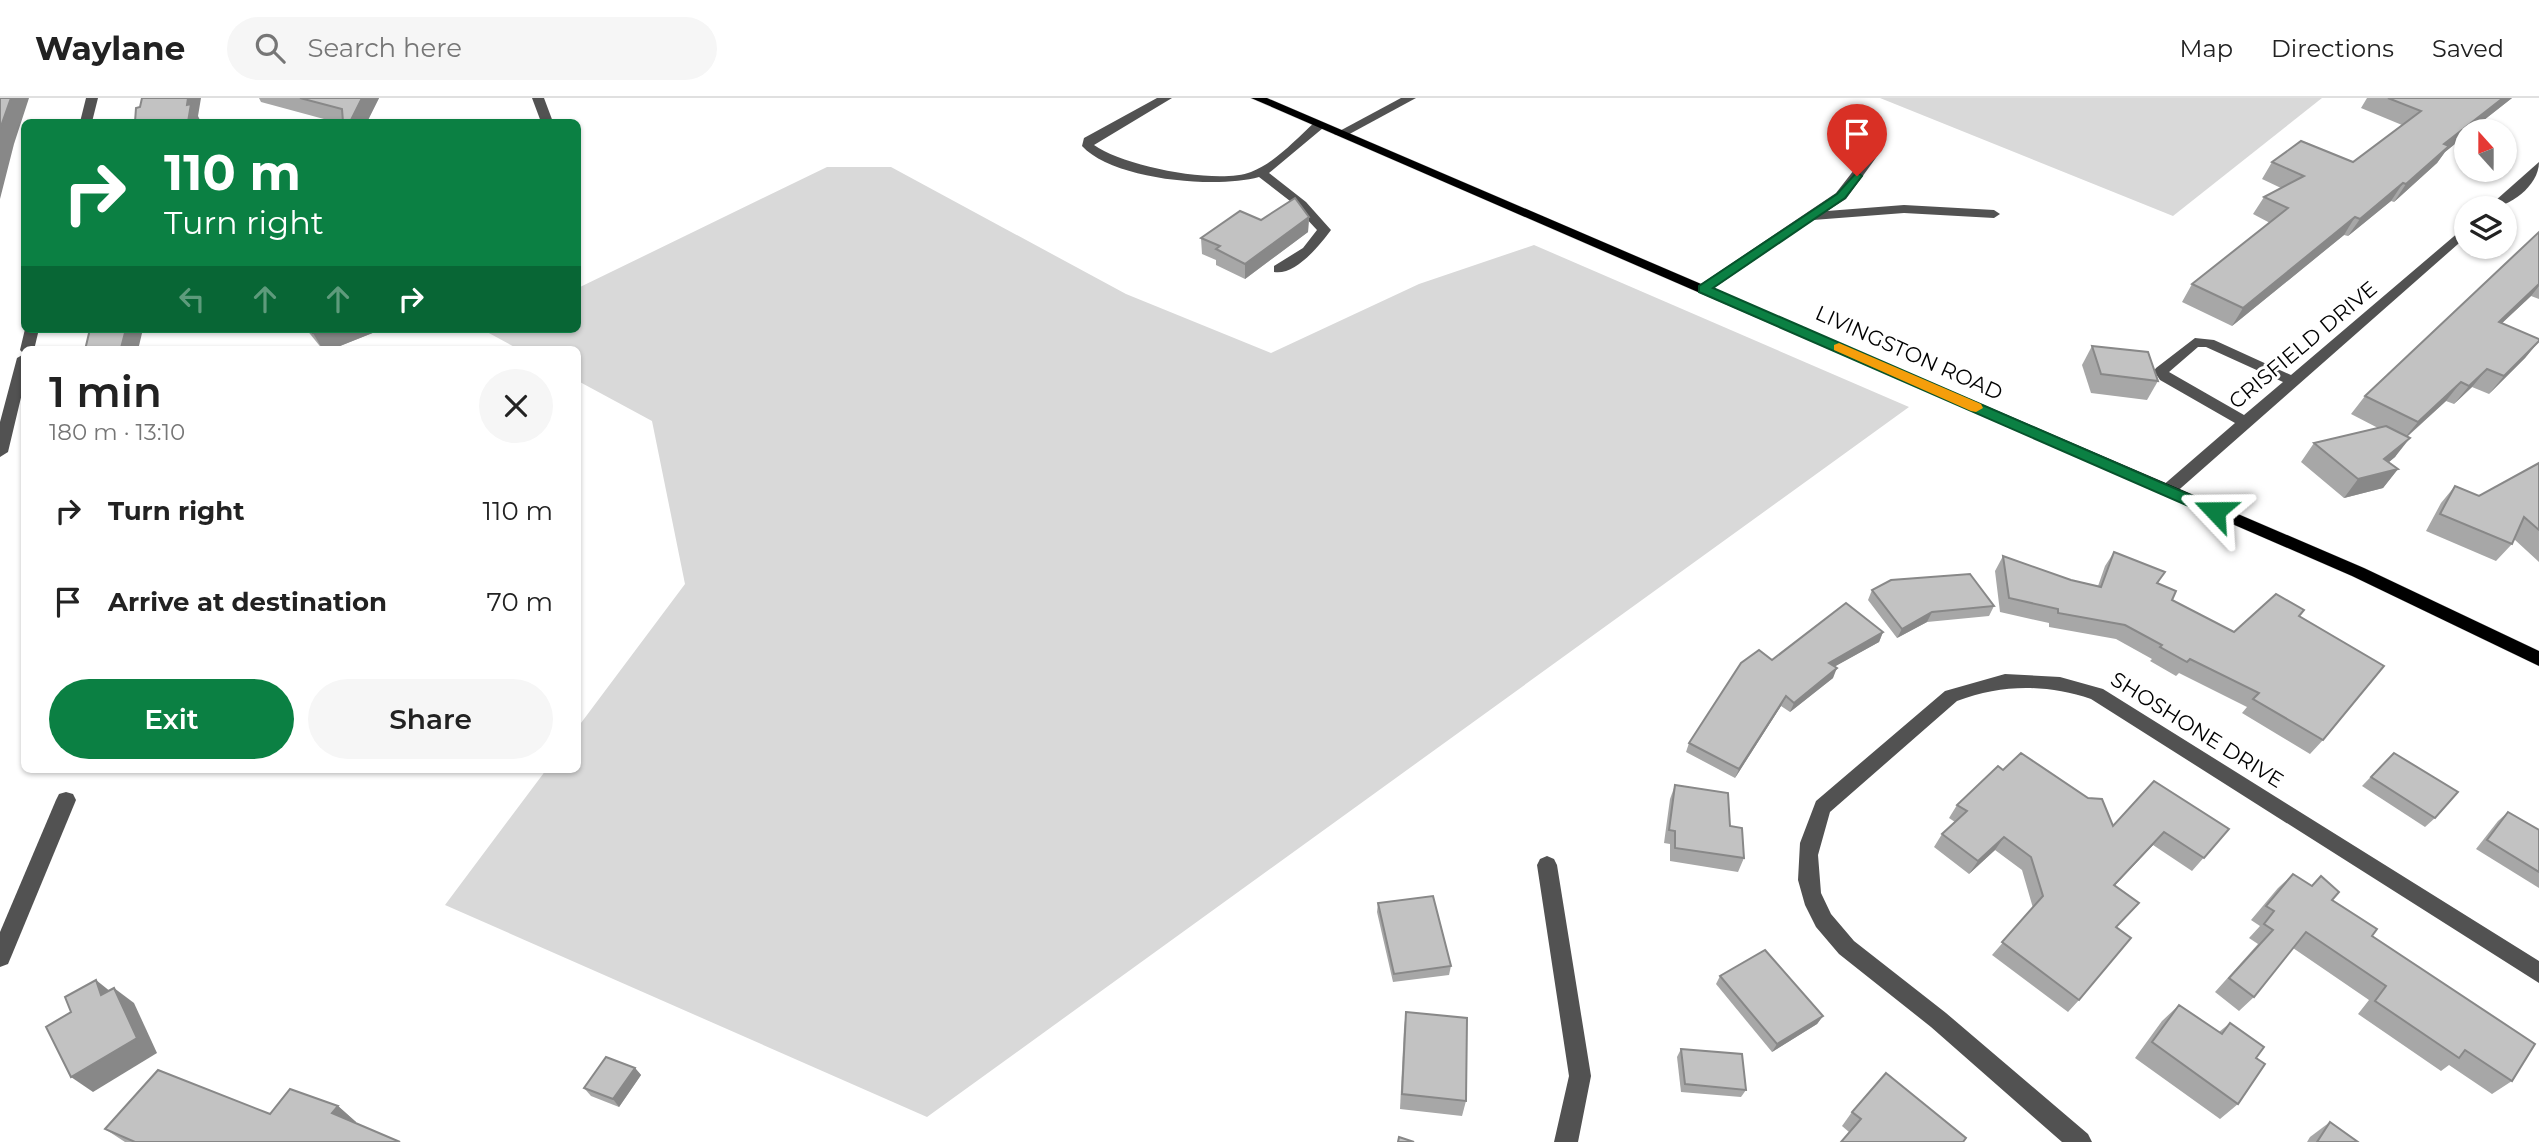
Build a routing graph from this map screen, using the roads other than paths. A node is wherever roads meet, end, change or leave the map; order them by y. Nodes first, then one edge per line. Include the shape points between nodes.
1 (92, 98) edge
2 (538, 98) edge
3 (1166, 98) edge
4 (1257, 98) edge
5 (1410, 98) edge
6 (87, 119) edge
7 (546, 119) edge
8 (1319, 125) junction
9 (1340, 134) junction
10 (1872, 155) dead end
11 (2539, 166) edge
12 (1259, 172) junction
13 (2524, 184) junction
14 (2539, 189) edge
15 (2508, 196) edge
16 (1994, 214) dead end
17 (1808, 218) junction
18 (2454, 240) edge
19 (1279, 269) dead end
20 (1703, 289) junction
21 (21, 370) edge
22 (2293, 381) junction
23 (2245, 422) junction
24 (0, 452) edge
25 (2167, 491) junction
26 (2539, 659) edge
27 (66, 800) dead end
28 (1548, 865) dead end
29 (0, 957) edge
30 (2539, 973) edge
31 (1566, 1142) edge
32 (2080, 1142) edge

1 - 6 street
2 - 7 street
3 - 12 street via 1088,141 1088,146 1095,155 1139,169 1228,180
4 - 8 main road, LIVINGSTON ROAD
5 - 9 street
8 - 9 main road, LIVINGSTON ROAD
8 - 12 street
9 - 20 main road, LIVINGSTON ROAD
10 - 17 street via 1841,196
11 - 13 street
12 - 19 street via 1308,208 1324,230 1308,251
13 - 14 street
13 - 15 street
16 - 17 street via 1916,208
17 - 20 street
18 - 22 street, CRISFIELD DRIVE
20 - 25 main road, LIVINGSTON ROAD
21 - 24 street
22 - 23 street, CRISFIELD DRIVE
22 - 23 street via 2209,343 2195,342 2161,371
23 - 25 street, CRISFIELD DRIVE
25 - 26 main road, LIVINGSTON ROAD via 2358,572
27 - 29 street
28 - 31 street via 1580,1076
30 - 32 street, SHOSHONE DRIVE via 2097,694 2053,681 1983,684 1951,696 1822,807 1813,828 1807,872 1815,904 1834,937

